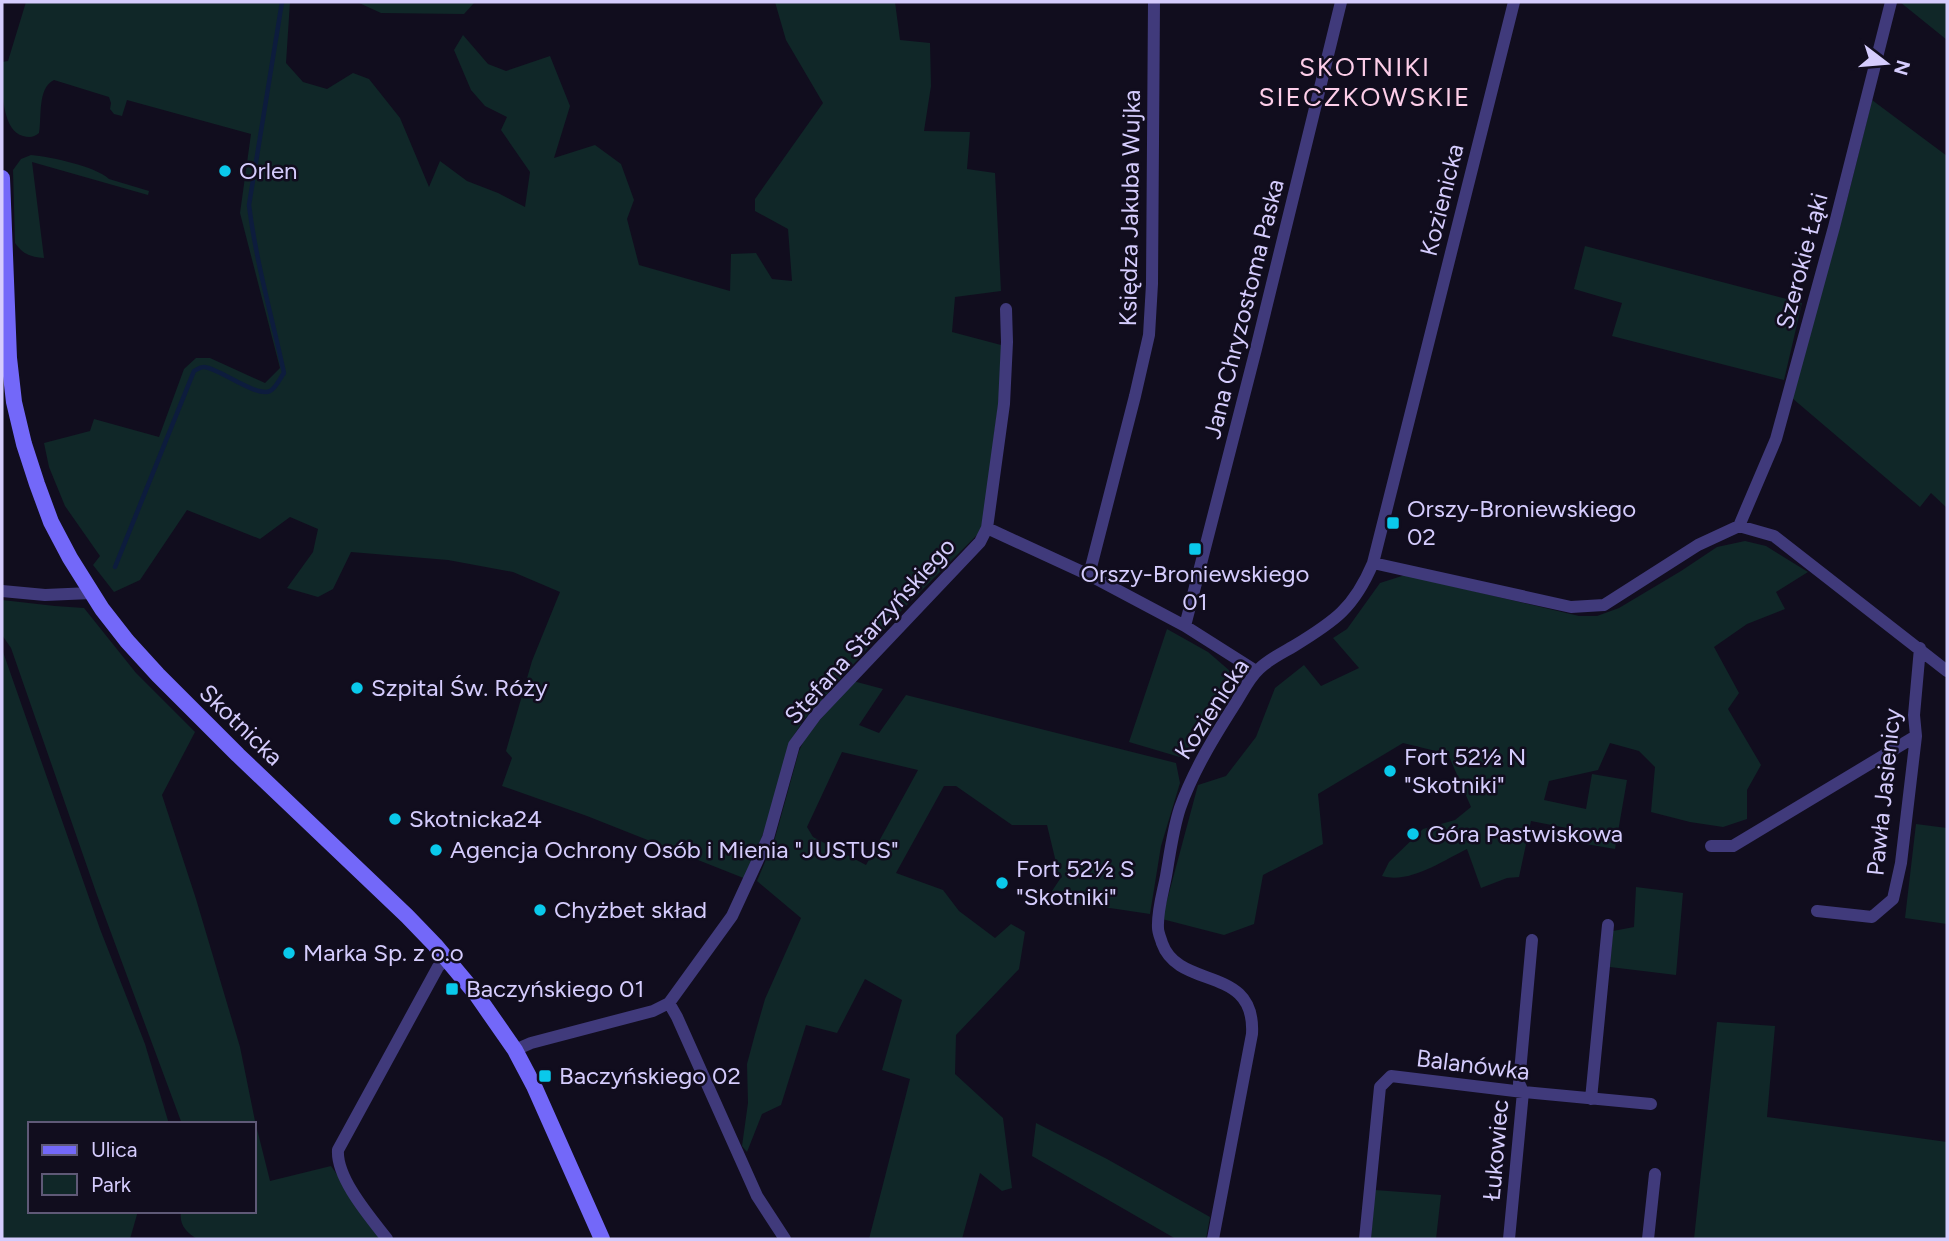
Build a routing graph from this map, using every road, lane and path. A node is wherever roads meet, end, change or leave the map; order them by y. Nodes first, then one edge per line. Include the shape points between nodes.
1 (1154, 2) edge
2 (1341, 2) edge
3 (1514, 2) edge
4 (1891, 2) edge
5 (2, 178) edge
6 (1006, 309) dead end
7 (1739, 526) junction
8 (987, 528) junction
9 (1373, 563) junction
10 (1089, 575) junction
11 (2, 591) edge
12 (91, 593) junction
13 (1185, 626) junction
14 (1920, 648) junction
15 (1256, 671) junction
16 (1947, 671) edge
17 (1916, 736) junction
18 (1711, 846) dead end
19 (1817, 911) dead end
20 (1608, 925) dead end
21 (1532, 940) dead end
22 (446, 959) junction
23 (669, 1003) junction
24 (514, 1050) junction
25 (1523, 1092) junction
26 (1591, 1099) junction
27 (1651, 1104) dead end
28 (1655, 1174) dead end
29 (387, 1239) edge
30 (601, 1239) edge
31 (785, 1239) edge
32 (1213, 1239) edge
33 (1365, 1239) edge
34 (1509, 1239) edge
35 (1648, 1239) edge

1 - 10 street, Księdza Jakuba Wujka via 1149,335
2 - 13 street, Jana Chryzostoma Paska
3 - 9 street, Kozienicka
4 - 7 street, Szerokie Łąki via 1776,439
5 - 12 main road, Skotnicka via 14,402 51,522
6 - 8 street, Stefana Starzyńskiego via 1004,404
7 - 9 street via 1698,545 1604,605 1571,607
7 - 14 street via 1774,536
8 - 10 street
8 - 23 street, Stefana Starzyńskiego via 980,542 816,715 794,745 768,838 732,916
9 - 15 street, Kozienicka via 1364,584 1339,616
10 - 13 street
11 - 12 street
12 - 22 main road, Skotnicka via 158,675
13 - 15 street
14 - 16 street
14 - 17 street, Pawła Jasienicy
15 - 32 street, Kozienicka via 1215,735 1180,809 1158,930 1172,961 1238,993 1252,1020
17 - 18 street via 1733,846
17 - 19 street, Pawła Jasienicy via 1893,899 1871,917
20 - 26 street
21 - 25 street, Łukowiec via 1519,1083
22 - 24 main road, Skotnicka
22 - 29 street via 338,1150 343,1175
23 - 24 street
23 - 31 street via 757,1196
24 - 30 main road, Skotnicka
25 - 26 street, Balanówka
25 - 33 street, Balanówka via 1391,1076 1380,1087
25 - 34 street, Łukowiec
26 - 27 street, Balanówka
28 - 35 street

